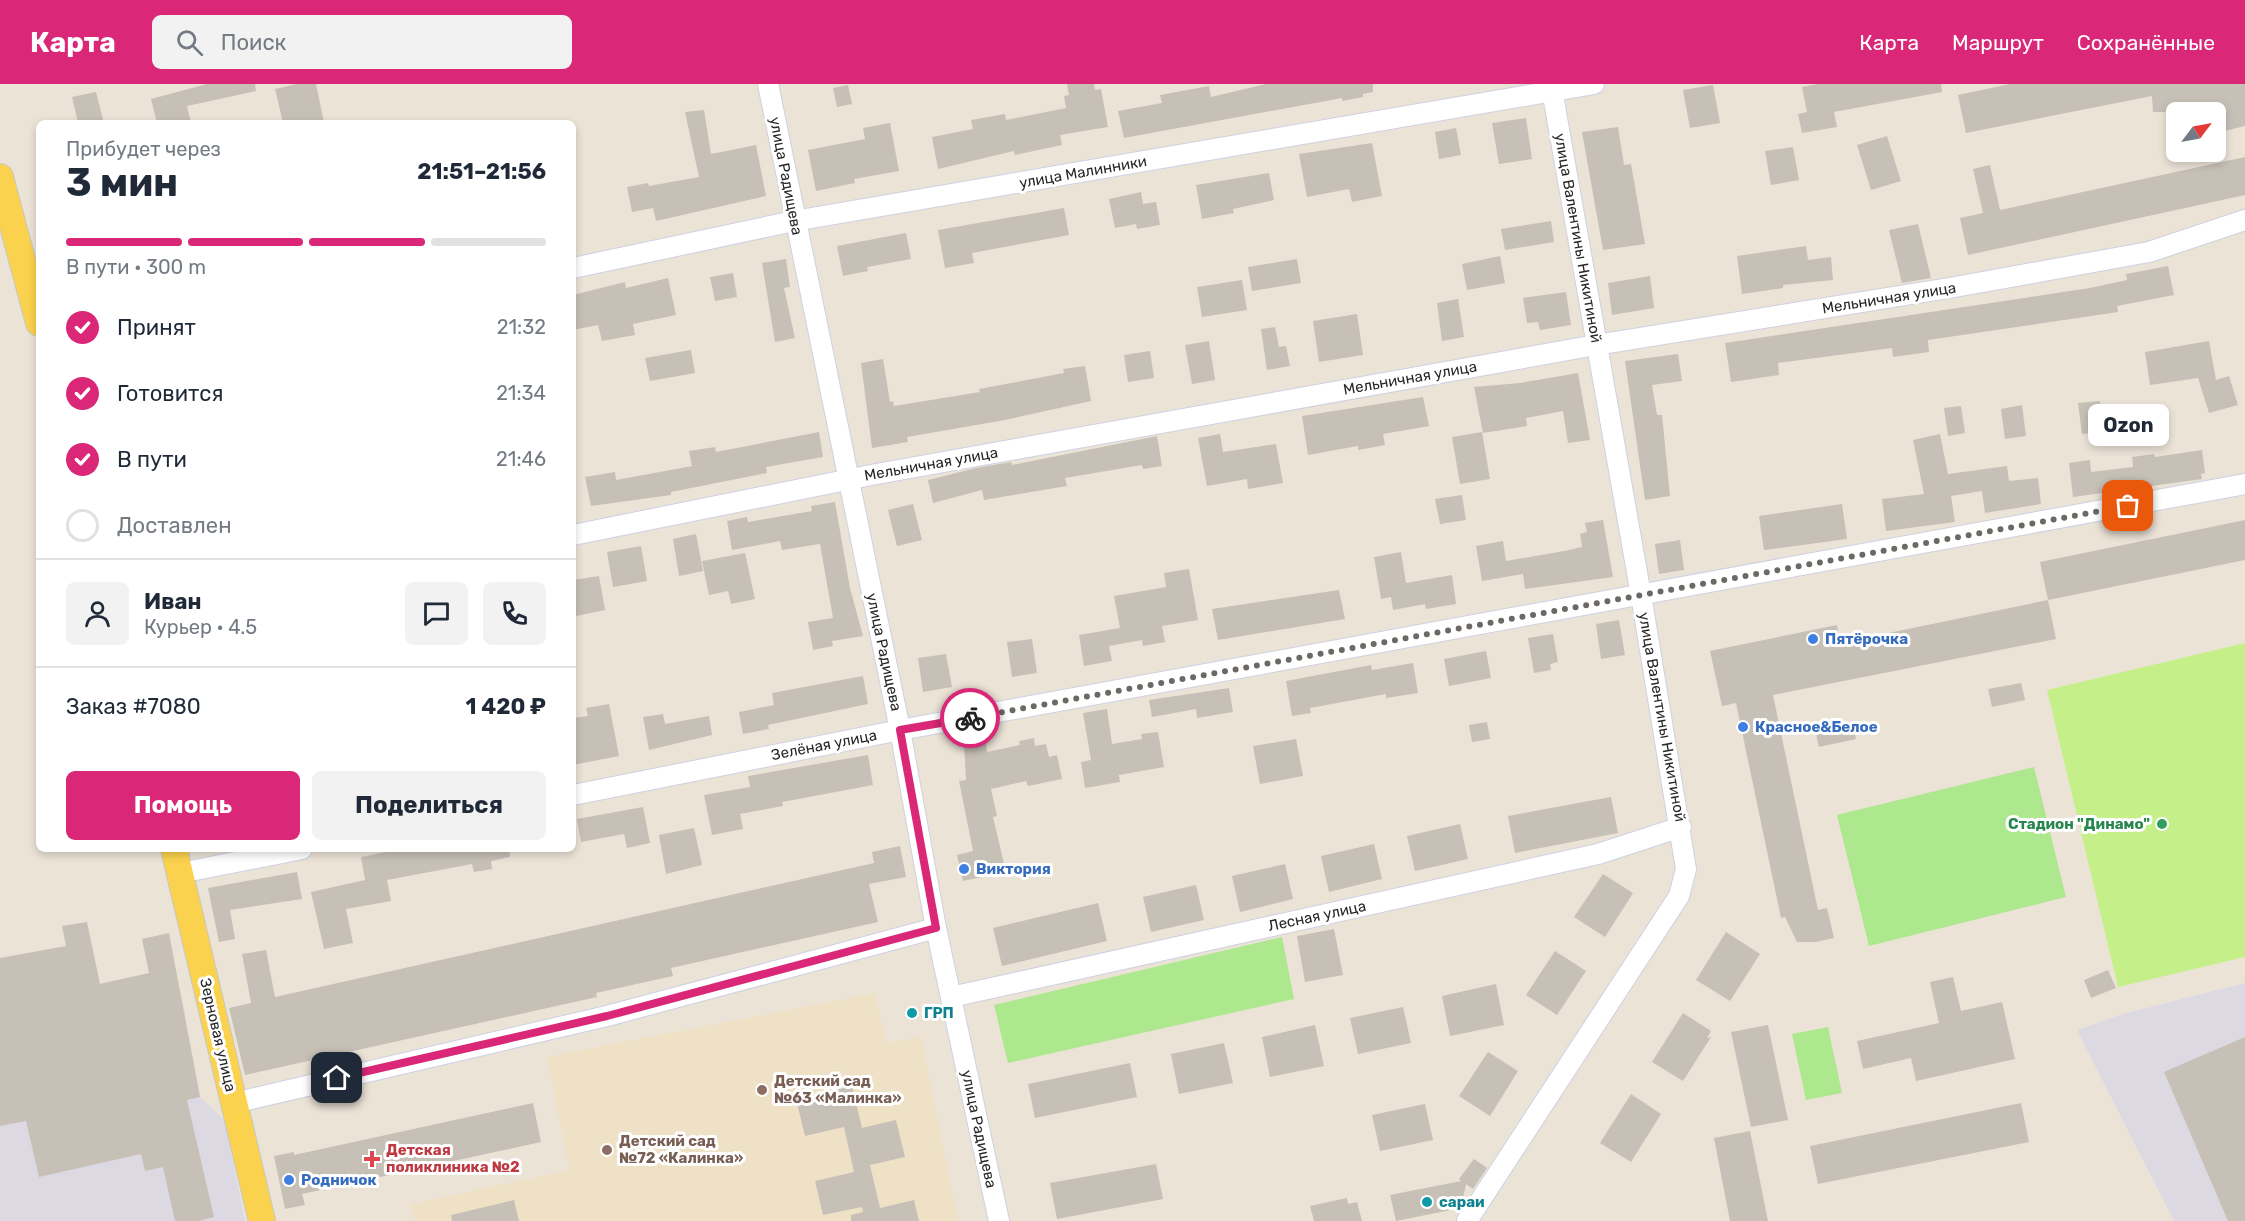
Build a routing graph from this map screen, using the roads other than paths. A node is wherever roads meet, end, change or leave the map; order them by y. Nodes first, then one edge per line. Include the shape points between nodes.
1 (768, 84) edge
2 (1594, 84) edge
3 (1552, 88) edge
4 (0, 177) edge
5 (2245, 220) edge
6 (794, 221) junction
7 (576, 267) edge
8 (36, 312) edge
9 (1596, 345) junction
10 (848, 480) junction
11 (2245, 484) edge
12 (576, 534) edge
13 (1641, 595) junction
14 (900, 730) junction
15 (576, 794) edge
16 (1681, 827) junction
17 (271, 852) edge
18 (177, 861) edge
19 (936, 928) junction
20 (951, 997) junction
21 (234, 1103) junction
22 (262, 1221) edge
23 (999, 1221) edge
24 (1467, 1221) edge

1 - 6 street, улица Радищева
2 - 3 street, улица Малинники
3 - 6 street, улица Малинники
3 - 9 street, улица Валентины Никитиной
4 - 8 main road
5 - 9 street, Мельничная улица via 2149,252
6 - 7 street, улица Малинники
6 - 10 street, улица Радищева
9 - 10 street, Мельничная улица
9 - 13 street, улица Валентины Никитиной
10 - 12 street, Мельничная улица
10 - 14 street, улица Радищева
11 - 13 street, Зелёная улица
13 - 14 street, Зелёная улица
13 - 16 street, улица Валентины Никитиной
14 - 15 street, Зелёная улица
14 - 19 street, улица Радищева
16 - 20 street, Лесная улица via 1598,854
16 - 24 street, улица Валентины Никитиной via 1686,868 1679,896
17 - 18 street
18 - 21 main road, Зерновая улица
19 - 20 street, улица Радищева
19 - 21 street via 607,1016
20 - 23 street, улица Радищева
21 - 22 main road, Зерновая улица

